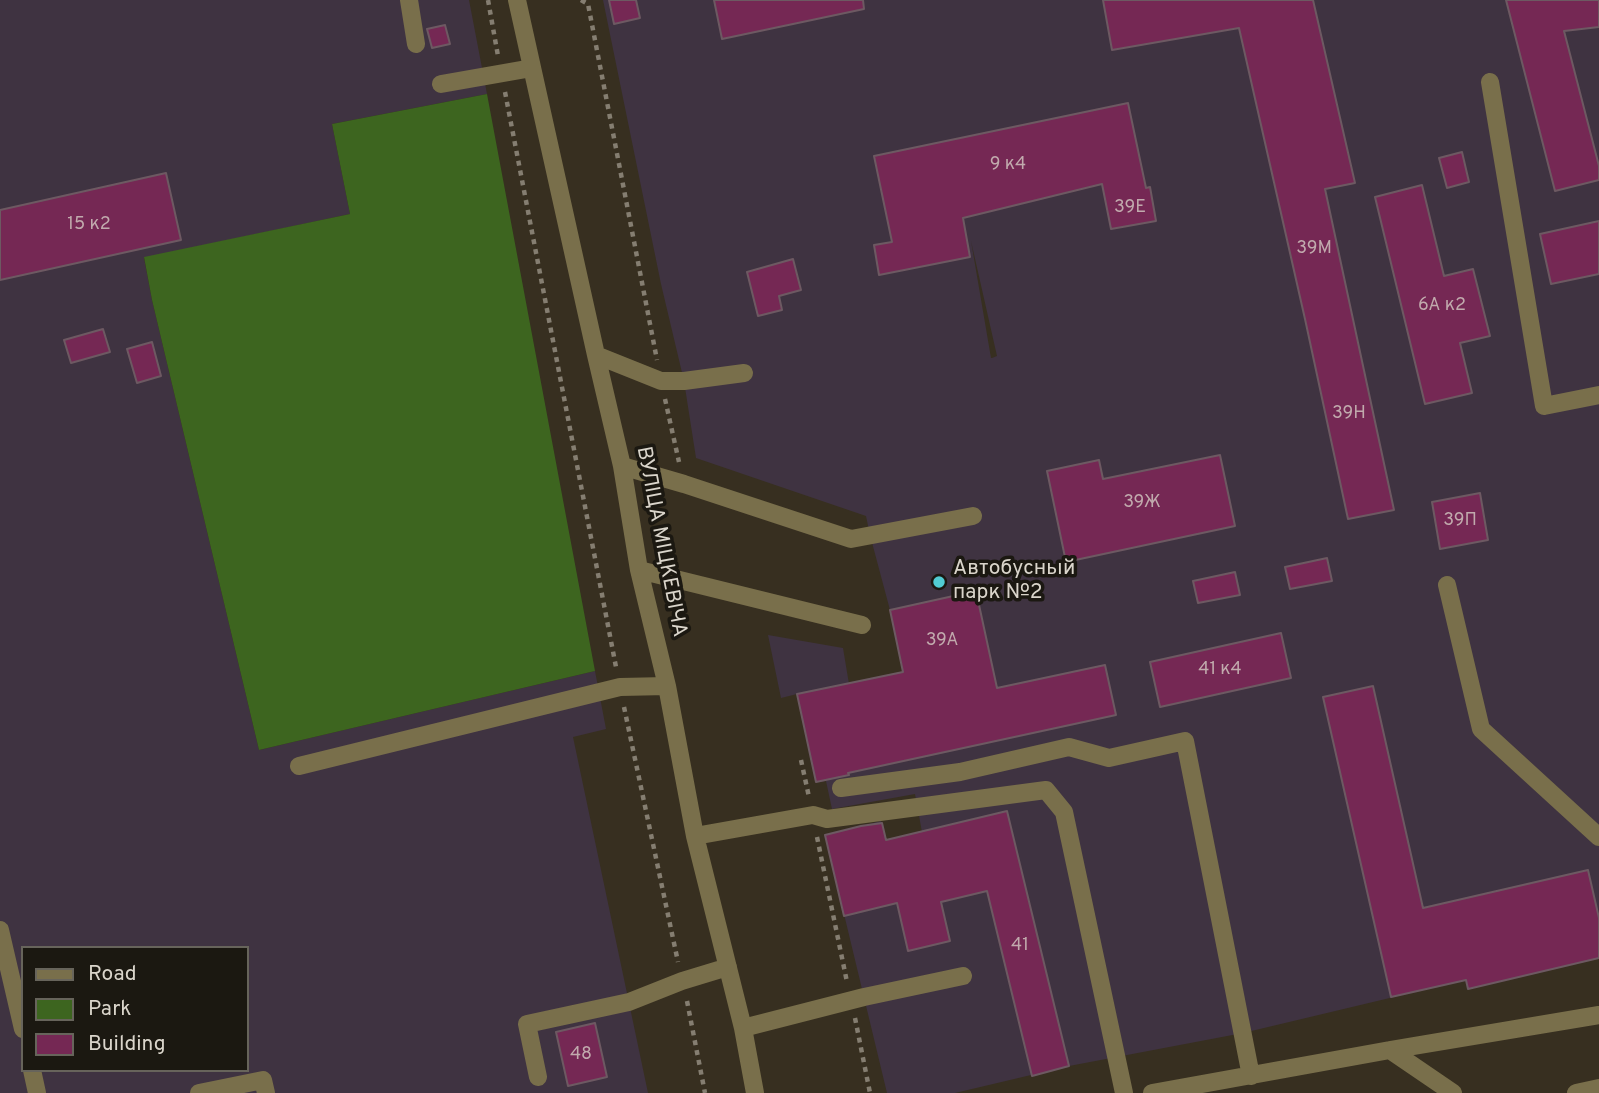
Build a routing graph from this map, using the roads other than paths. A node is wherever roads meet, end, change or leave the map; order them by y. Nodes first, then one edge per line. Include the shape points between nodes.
1 (409, 0) edge
2 (517, 0) edge
3 (415, 44) dead end
4 (531, 68) junction
5 (1490, 82) dead end
6 (441, 84) dead end
7 (596, 355) junction
8 (744, 373) dead end
9 (1599, 395) edge
10 (622, 466) junction
11 (973, 516) dead end
12 (639, 570) junction
13 (1447, 585) dead end
14 (862, 625) dead end
15 (667, 686) junction
16 (299, 766) dead end
17 (841, 789) dead end
18 (695, 836) junction
19 (1599, 837) edge
20 (0, 930) edge
21 (728, 967) junction
22 (963, 976) dead end
23 (1599, 1017) edge
24 (21, 1020) edge
25 (743, 1028) junction
26 (1390, 1050) junction
27 (32, 1072) edge
28 (1251, 1076) junction
29 (538, 1077) dead end
30 (1599, 1088) edge
31 (37, 1093) edge
32 (199, 1093) edge
33 (266, 1093) edge
34 (755, 1093) edge
35 (1124, 1093) edge
36 (1152, 1093) edge
37 (1452, 1093) edge
38 (1576, 1093) edge

1 - 3 street
2 - 4 street, ВУЛІЦА МІЦКЕВІЧА
4 - 6 street
4 - 7 street, ВУЛІЦА МІЦКЕВІЧА
5 - 9 street via 1544,407
7 - 8 street via 661,381
7 - 10 street, ВУЛІЦА МІЦКЕВІЧА
10 - 11 street via 851,538
10 - 12 street, ВУЛІЦА МІЦКЕВІЧА
12 - 14 street
12 - 15 street, ВУЛІЦА МІЦКЕВІЧА
13 - 19 street via 1481,729
15 - 16 street via 620,687
15 - 18 street, ВУЛІЦА МІЦКЕВІЧА
17 - 28 street via 960,772 1069,747 1109,758 1185,741
18 - 21 street, ВУЛІЦА МІЦКЕВІЧА
18 - 35 street via 813,815 827,819 1045,790 1063,812
20 - 24 street
21 - 25 street, ВУЛІЦА МІЦКЕВІЧА
21 - 29 street via 629,1002 527,1024
22 - 25 street
23 - 26 street
25 - 34 street, ВУЛІЦА МІЦКЕВІЧА
26 - 28 street
26 - 37 street
27 - 31 street
28 - 36 street
30 - 38 street
32 - 33 street via 263,1080

